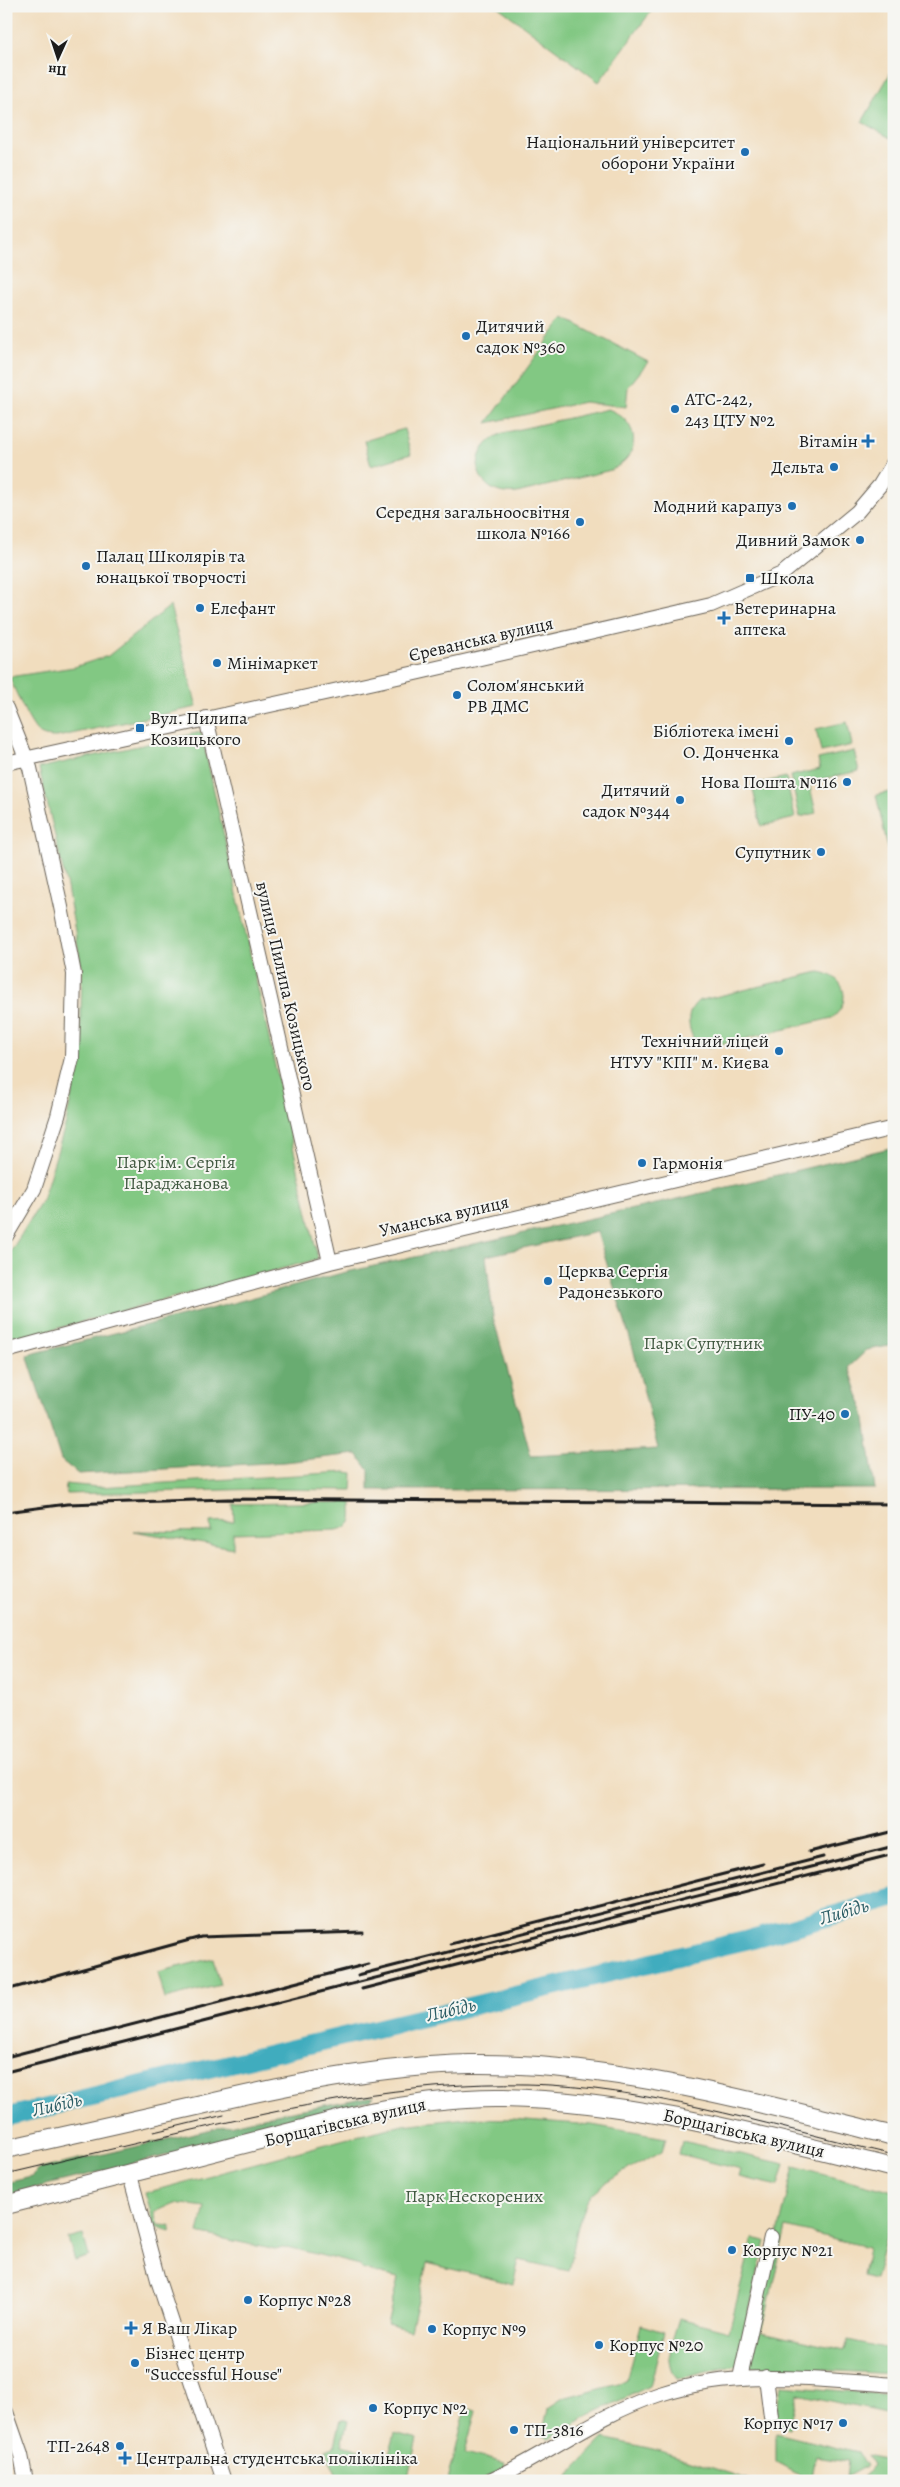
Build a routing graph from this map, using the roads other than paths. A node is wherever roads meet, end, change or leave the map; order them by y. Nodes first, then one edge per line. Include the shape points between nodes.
1 (894, 462) edge
2 (6, 708) edge
3 (206, 718) junction
4 (27, 758) junction
5 (6, 763) edge
6 (894, 1128) edge
7 (6, 1236) edge
8 (330, 1262) junction
9 (6, 1351) edge
10 (894, 2136) edge
11 (6, 2149) edge
12 (894, 2168) edge
13 (130, 2175) junction
14 (6, 2205) edge
15 (771, 2237) dead end
16 (766, 2377) junction
17 (740, 2378) junction
18 (894, 2385) edge
19 (6, 2412) edge
20 (771, 2417) dead end
21 (26, 2481) edge
22 (224, 2481) edge
23 (490, 2481) edge

1 - 3 street, Єреванська вулиця via 857,512 782,574 712,605
2 - 4 street
3 - 4 street, Єреванська вулиця
3 - 8 street, вулиця Пилипа Козицького
4 - 5 street, Єреванська вулиця
4 - 7 street via 74,974 72,1058 58,1116 34,1189
6 - 8 street, Уманська вулиця
8 - 9 street, Уманська вулиця
10 - 11 main road, Борщагівська вулиця via 661,2081 537,2066 470,2064 407,2068 296,2083
12 - 13 main road, Борщагівська вулиця via 650,2112 561,2100 502,2098 426,2102 369,2112
13 - 14 main road, Борщагівська вулиця
13 - 22 street via 158,2280
15 - 17 street
16 - 17 street
16 - 18 street
16 - 20 street
17 - 23 street via 659,2394 596,2423
19 - 21 street

